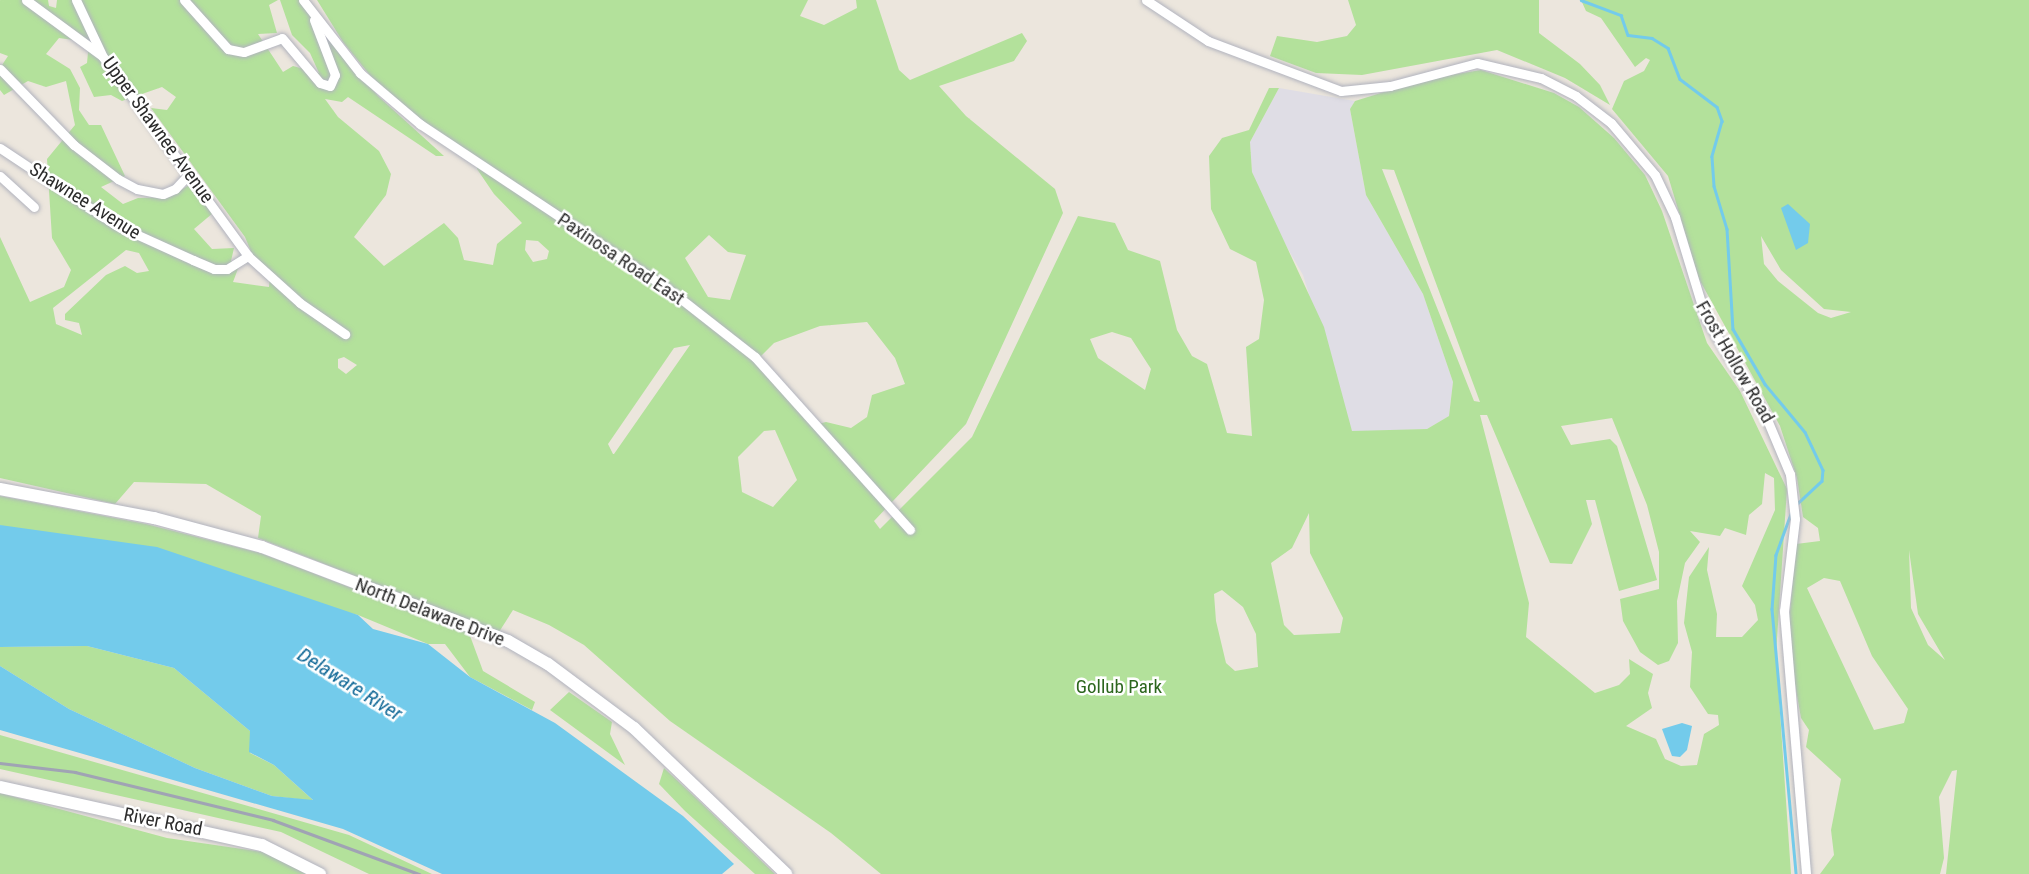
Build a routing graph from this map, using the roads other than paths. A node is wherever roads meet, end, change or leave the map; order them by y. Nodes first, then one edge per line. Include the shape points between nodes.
1 (26, 0) edge
2 (76, 0) edge
3 (184, 0) edge
4 (303, 0) edge
5 (1146, 0) edge
6 (311, 12) junction
7 (103, 57) junction
8 (0, 69) edge
9 (0, 148) edge
10 (0, 176) edge
11 (187, 176) junction
12 (34, 207) dead end
13 (247, 256) junction
14 (345, 334) dead end
15 (0, 489) edge
16 (910, 530) dead end
17 (0, 787) edge
18 (320, 874) edge
19 (786, 874) edge
20 (1805, 874) edge

1 - 7 street
2 - 7 street, Upper Shawnee Avenue
3 - 6 street, Paxinosa Road East via 218,41 236,53 282,38 320,83 330,86 335,75
4 - 6 street, Paxinosa Road East
5 - 20 street, Frost Hollow Road via 1208,41 1330,89 1374,89 1477,63 1541,78 1588,104 1641,157 1666,195 1697,299 1782,446 1794,497 1784,611
6 - 16 street, Paxinosa Road East via 360,73 420,124 723,328 792,394
7 - 11 street, Upper Shawnee Avenue
8 - 11 street via 74,145 118,179 136,189 163,194
9 - 13 street, Shawnee Avenue via 117,225 193,260 228,269
10 - 12 street
11 - 13 street, Upper Shawnee Avenue
13 - 14 street, Upper Shawnee Avenue via 300,303
15 - 19 main road, North Delaware Drive via 154,518 262,547 508,641 548,664 634,728
17 - 18 main road, River Road via 262,845

